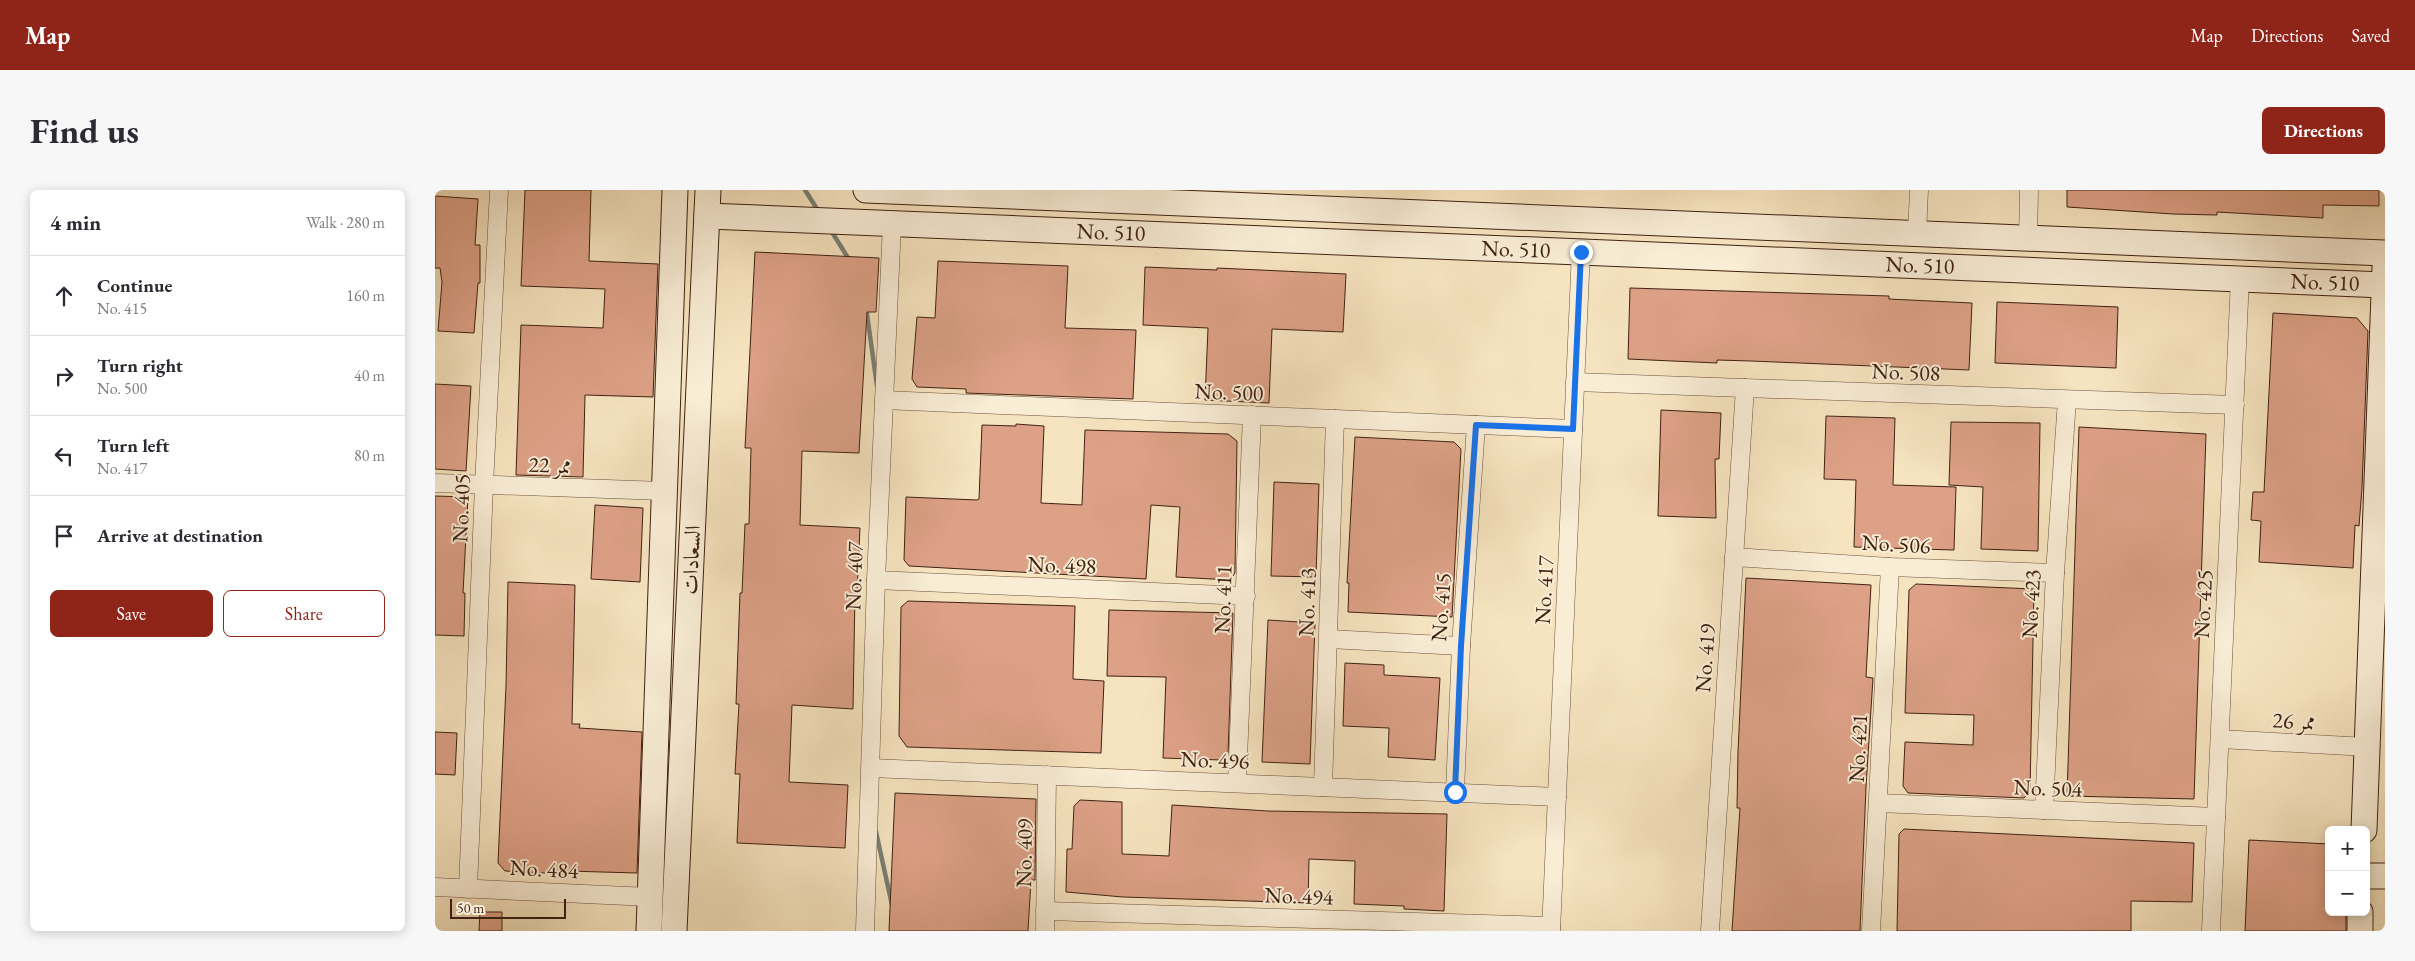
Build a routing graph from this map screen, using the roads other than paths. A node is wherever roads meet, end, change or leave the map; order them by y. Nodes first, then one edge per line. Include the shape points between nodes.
1 (499, 190) edge
2 (675, 190) edge
3 (708, 190) edge
4 (729, 190) edge
5 (882, 190) edge
6 (1919, 190) edge
7 (2029, 190) edge
8 (1278, 199) edge
9 (707, 216) junction
10 (737, 217) junction
11 (1580, 220) junction
12 (892, 223) junction
13 (1917, 234) junction
14 (2028, 238) junction
15 (1580, 252) junction
16 (2357, 252) junction
17 (2385, 254) edge
18 (2385, 275) edge
19 (2240, 278) junction
20 (2357, 283) junction
21 (1575, 382) junction
22 (1745, 388) junction
23 (884, 400) junction
24 (2067, 400) junction
25 (2235, 405) junction
26 (1252, 415) junction
27 (1335, 419) junction
28 (1476, 425) junction
29 (1573, 429) junction
30 (435, 483) edge
31 (484, 485) junction
32 (664, 491) junction
33 (1734, 557) junction
34 (1890, 567) junction
35 (2055, 573) junction
36 (877, 580) junction
37 (1245, 596) junction
38 (1329, 639) junction
39 (1461, 646) junction
40 (2220, 740) junction
41 (2367, 746) junction
42 (871, 768) junction
43 (1047, 776) junction
44 (1237, 783) junction
45 (1323, 787) junction
46 (1455, 792) junction
47 (1557, 797) junction
48 (1878, 803) junction
49 (2044, 810) junction
50 (2216, 817) junction
51 (2364, 826) edge
52 (2370, 876) edge
53 (2385, 876) edge
54 (435, 887) edge
55 (468, 889) junction
56 (650, 897) junction
57 (1045, 912) junction
58 (2360, 916) edge
59 (1551, 929) edge
60 (649, 931) edge
61 (674, 931) edge
62 (865, 931) edge
63 (1045, 931) edge
64 (1711, 931) edge
65 (1871, 931) edge
66 (2211, 931) edge
67 (2360, 931) edge

1 - 31 street, No. 405
2 - 32 street, السعادات
3 - 9 street, السعادات
4 - 10 street via 721,200 723,212
5 - 8 street, No. 510
6 - 13 street
7 - 14 street
8 - 11 street, No. 510
9 - 10 street, No. 510
9 - 61 street, السعادات
10 - 12 street, No. 510
11 - 13 street, No. 510
11 - 15 street
12 - 15 street, No. 510
12 - 23 street, No. 407
13 - 14 street, No. 510
14 - 16 street, No. 510
15 - 19 street, No. 510
15 - 21 street, No. 417
16 - 17 street, No. 510
16 - 20 street via 2367,255 2375,266 2372,274
18 - 20 street, No. 510
18 - 41 street
19 - 20 street, No. 510
19 - 25 street, No. 425
21 - 22 street, No. 508
21 - 29 street, No. 417
22 - 24 street, No. 508
22 - 33 street, No. 419
23 - 26 street, No. 500
23 - 36 street, No. 407
24 - 25 street, No. 508
24 - 35 street, No. 423
25 - 40 street, No. 425
26 - 27 street, No. 500
26 - 37 street, No. 411
27 - 28 street, No. 500
27 - 38 street, No. 413
28 - 29 street, No. 500
28 - 39 street, No. 415
29 - 47 street, No. 417
30 - 31 street, ممر 22
31 - 32 street, ممر 22
31 - 55 street, No. 405
32 - 56 street, السعادات
33 - 34 street, No. 506
33 - 64 street, No. 419
34 - 35 street, No. 506
34 - 48 street, No. 421
35 - 49 street, No. 423
36 - 37 street, No. 498
36 - 42 street, No. 407
37 - 44 street, No. 411
38 - 39 street
38 - 45 street, No. 413
39 - 46 street, No. 415
40 - 41 street, ممر 26
40 - 50 street, No. 425
41 - 51 street
42 - 43 street, No. 496
42 - 62 street, No. 407
43 - 44 street, No. 496
43 - 57 street, No. 409
44 - 45 street, No. 496
45 - 46 street, No. 496
46 - 47 street, No. 496
47 - 59 street, No. 417
48 - 49 street, No. 504
48 - 65 street, No. 421
49 - 50 street, No. 504
50 - 66 street, No. 425
52 - 53 street
54 - 55 street, No. 484
55 - 56 street, No. 484
56 - 60 street, السعادات
57 - 59 street, No. 494
57 - 63 street, No. 409
58 - 67 street

